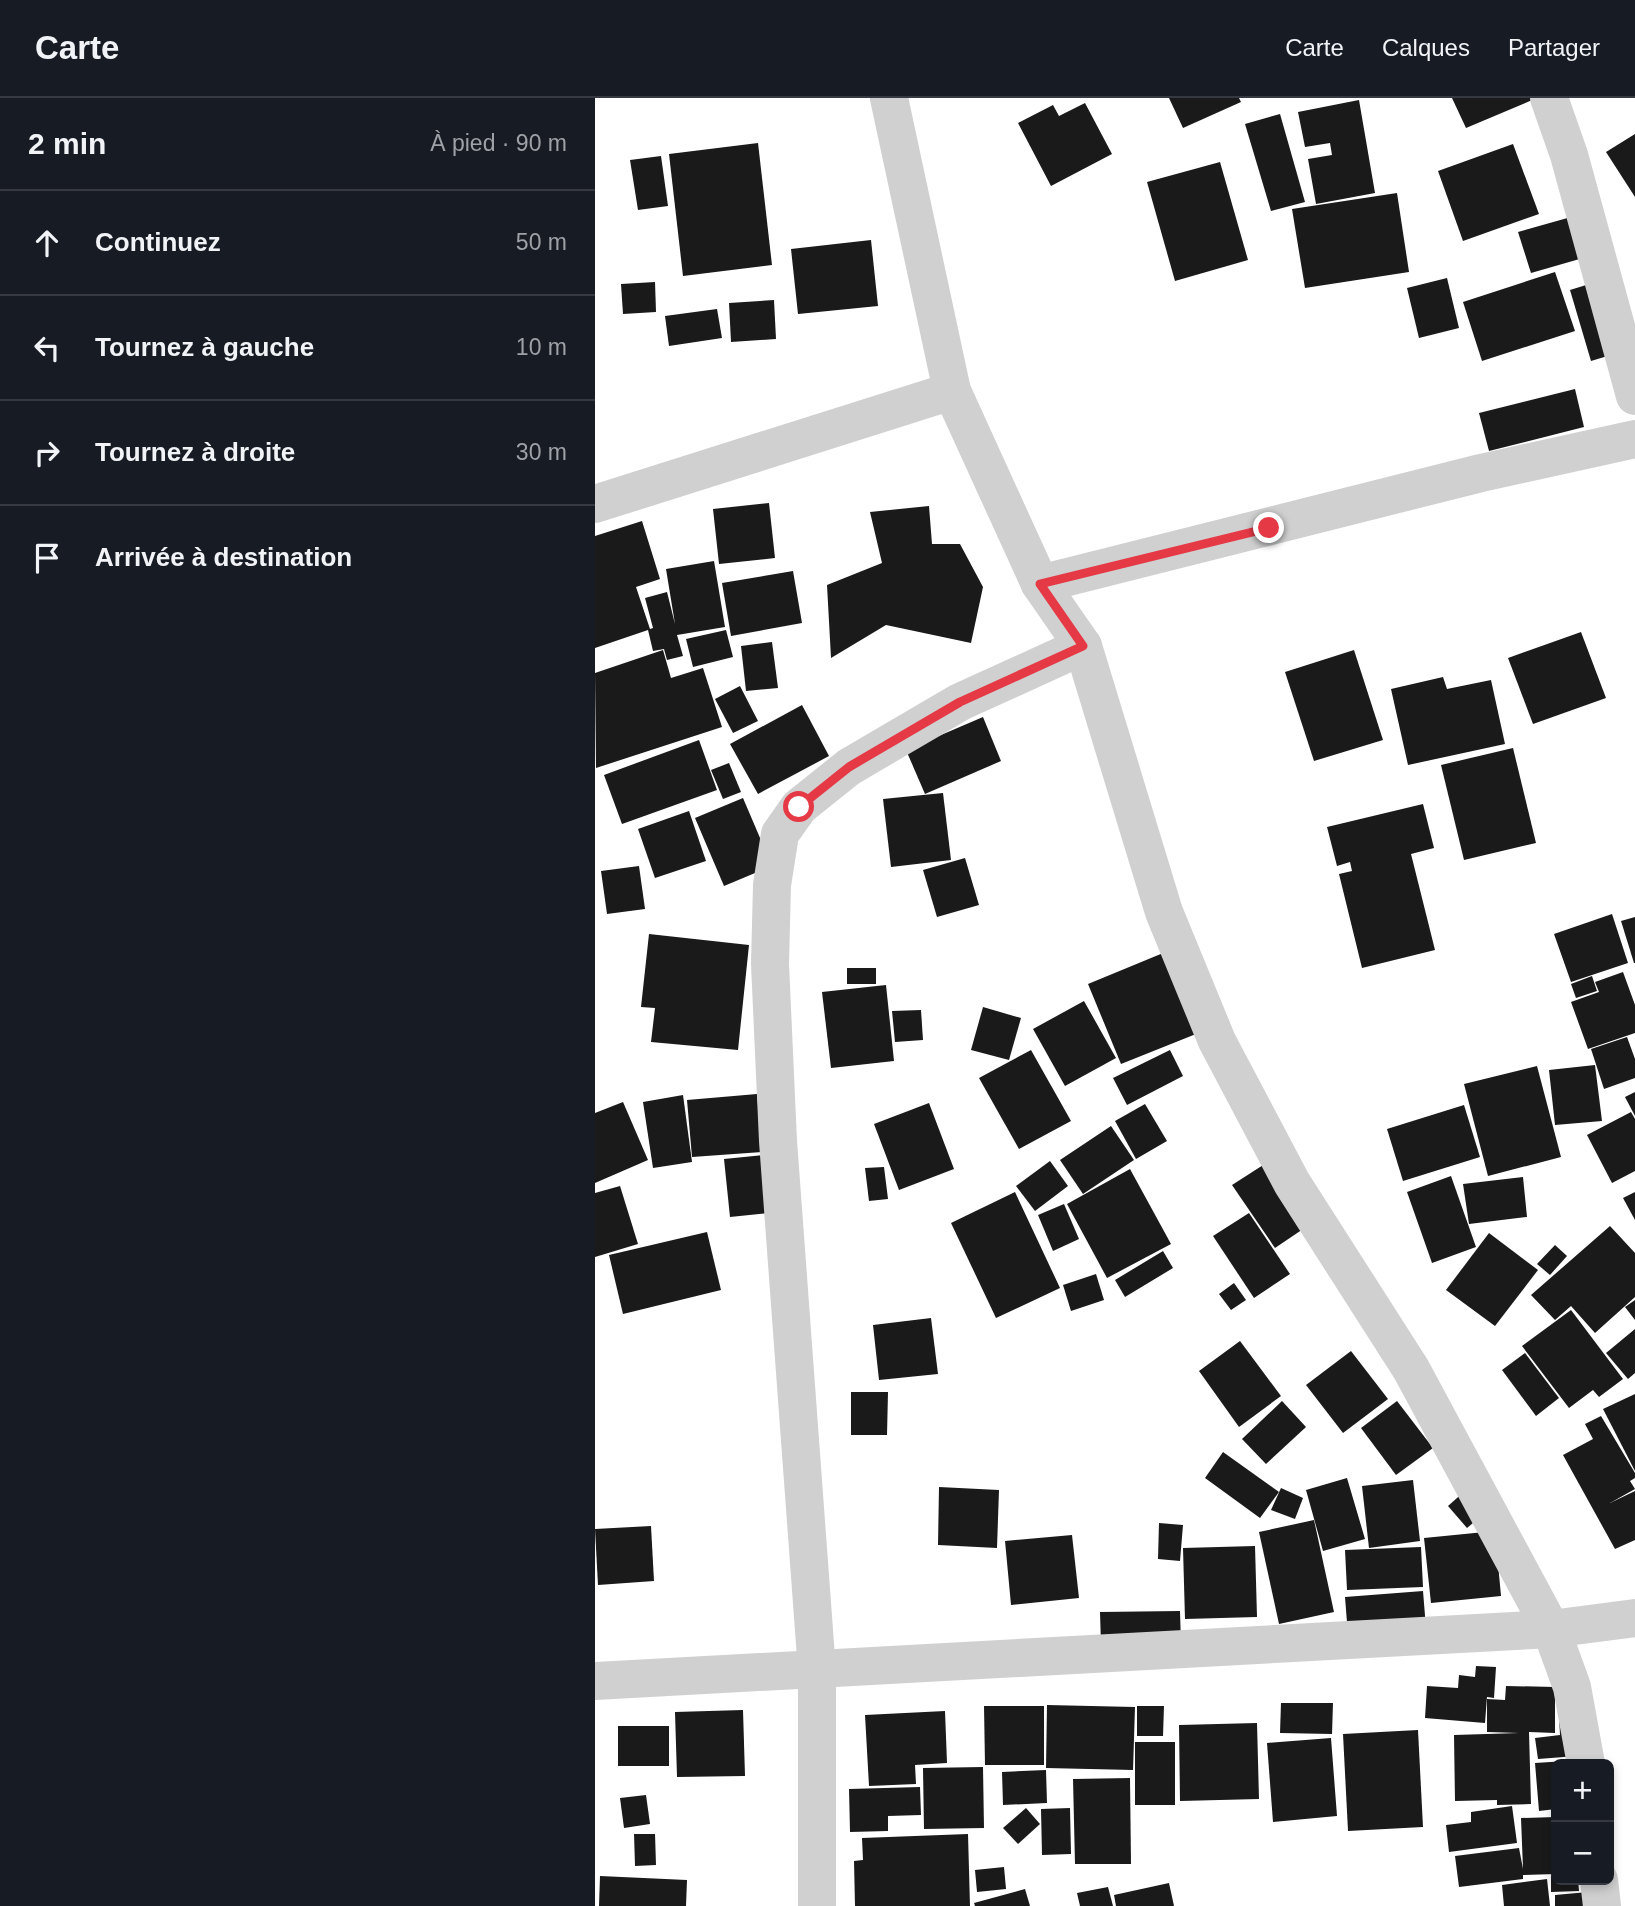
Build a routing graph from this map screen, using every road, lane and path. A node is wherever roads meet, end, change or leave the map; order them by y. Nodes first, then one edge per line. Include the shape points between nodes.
1 (889, 98) edge
2 (1549, 98) edge
3 (952, 390) junction
4 (1635, 396) edge
5 (1635, 439) edge
6 (595, 504) edge
7 (1040, 584) junction
8 (1083, 646) junction
9 (1635, 1618) edge
10 (1552, 1629) junction
11 (817, 1671) junction
12 (595, 1681) edge
13 (1585, 1759) edge
14 (1600, 1885) edge
15 (817, 1906) edge
16 (1602, 1906) edge

1 - 3 street
2 - 4 street
3 - 6 street
3 - 7 street
5 - 7 street
7 - 8 street
8 - 10 street via 1164,912 1217,1041 1292,1183 1412,1369
8 - 11 street via 960,702 849,767 799,807 780,834 772,886 770,964 778,1141
9 - 10 street
10 - 11 street
10 - 13 street via 1572,1687
11 - 12 street
11 - 15 street
14 - 16 street

